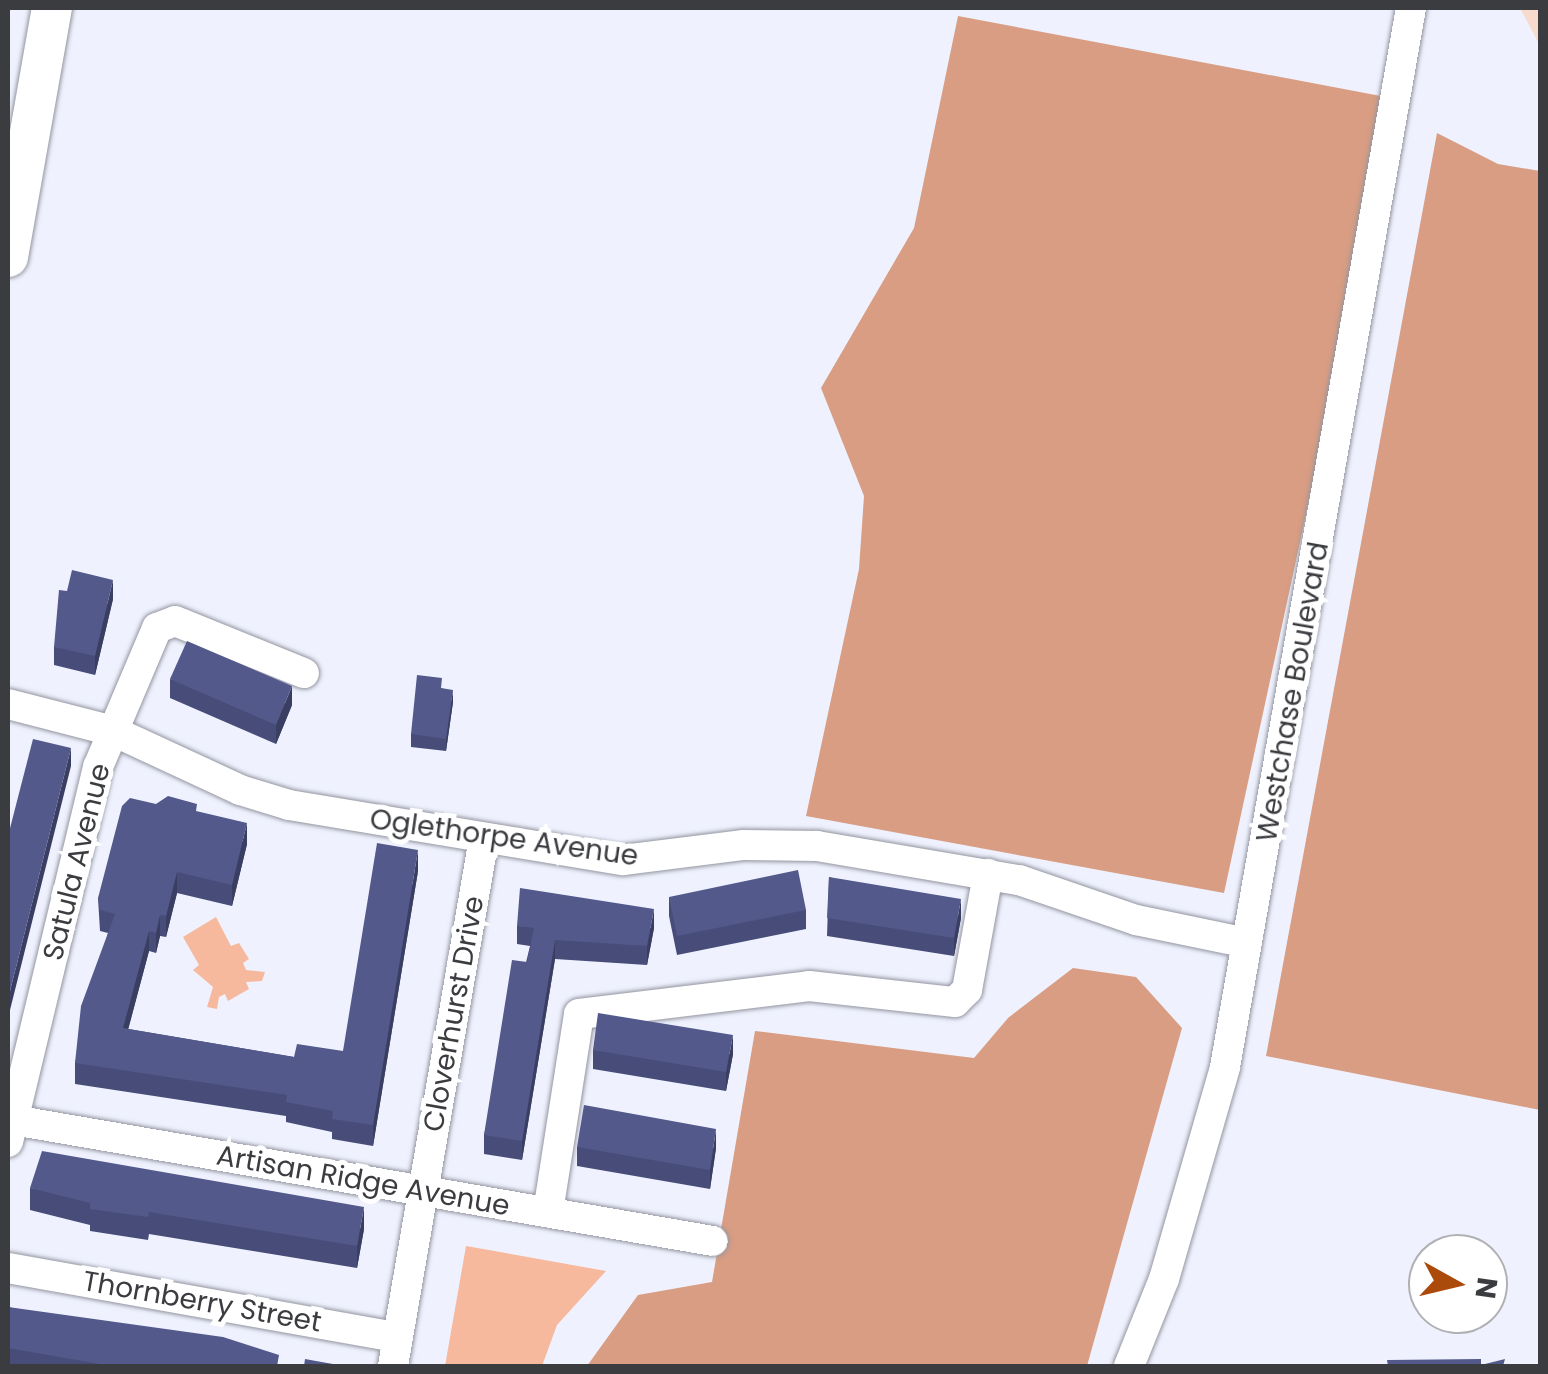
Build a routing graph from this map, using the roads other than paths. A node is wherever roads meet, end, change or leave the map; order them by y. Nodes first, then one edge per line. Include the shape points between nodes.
1 (52, 8) edge
2 (1411, 8) edge
3 (8, 258) edge
4 (304, 673) dead end
5 (8, 704) edge
6 (113, 731) junction
7 (484, 838) junction
8 (988, 874) junction
9 (1247, 944) junction
10 (10, 1131) edge
11 (424, 1193) junction
12 (548, 1212) junction
13 (714, 1241) dead end
14 (8, 1268) edge
15 (395, 1352) edge
16 (1129, 1366) edge

1 - 3 main road
2 - 9 street, Westchase Boulevard
4 - 6 street, Satula Avenue via 164,620
5 - 6 street, Oglethorpe Avenue
6 - 7 street, Oglethorpe Avenue via 263,798
6 - 10 street, Satula Avenue via 98,768
7 - 8 street, Oglethorpe Avenue via 624,860 776,842
7 - 11 street, Cloverhurst Drive
8 - 9 street, Oglethorpe Avenue via 1136,920
8 - 12 street via 967,990 955,1002 809,986 580,1014
9 - 16 street, Westchase Boulevard via 1199,1164
10 - 11 street, Artisan Ridge Avenue
11 - 12 street, Artisan Ridge Avenue
11 - 15 street, Cloverhurst Drive
12 - 13 street, Artisan Ridge Avenue
14 - 15 street, Thornberry Street

